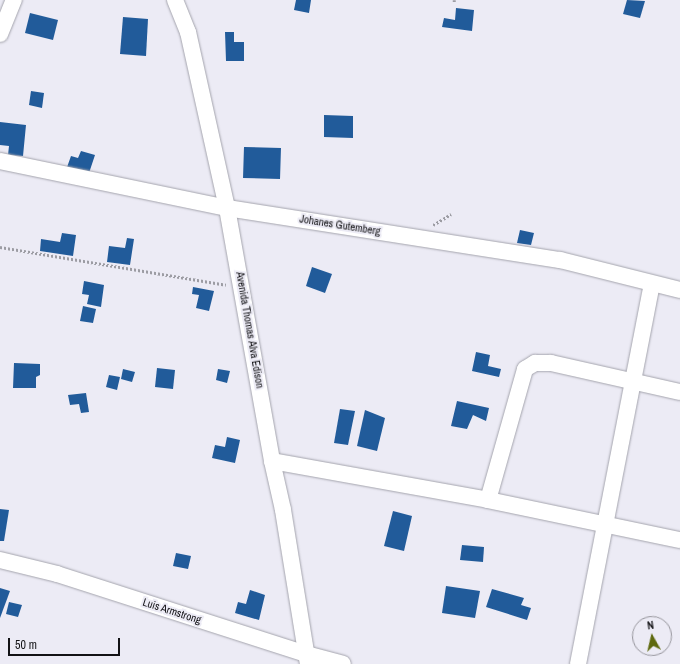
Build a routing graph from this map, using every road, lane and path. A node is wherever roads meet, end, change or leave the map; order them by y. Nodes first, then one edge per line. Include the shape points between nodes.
1 (14, 0) edge
2 (175, 0) edge
3 (0, 34) edge
4 (0, 160) edge
5 (228, 208) junction
6 (0, 248) edge
7 (652, 284) junction
8 (242, 287) junction
9 (680, 290) edge
10 (632, 382) junction
11 (680, 392) edge
12 (272, 461) junction
13 (488, 500) junction
14 (605, 524) junction
15 (680, 540) edge
16 (0, 560) edge
17 (307, 659) edge
18 (343, 664) edge
19 (578, 664) edge

1 - 3 street
2 - 5 street, Avenida Thomas Alva Edison via 188,32
4 - 5 street, Johanes Gutemberg
5 - 7 street, Johanes Gutemberg via 560,260
5 - 8 street, Avenida Thomas Alva Edison
6 - 8 path
7 - 9 street, Johanes Gutemberg
7 - 10 street
8 - 12 street, Avenida Thomas Alva Edison
10 - 11 street
10 - 13 street via 551,363 535,363 525,369
10 - 14 street
12 - 13 street
12 - 17 street, Avenida Thomas Alva Edison via 283,510
13 - 14 street
14 - 15 street
14 - 19 street
16 - 17 street, Luis Armstrong via 58,574
17 - 18 street, Luis Armstrong

